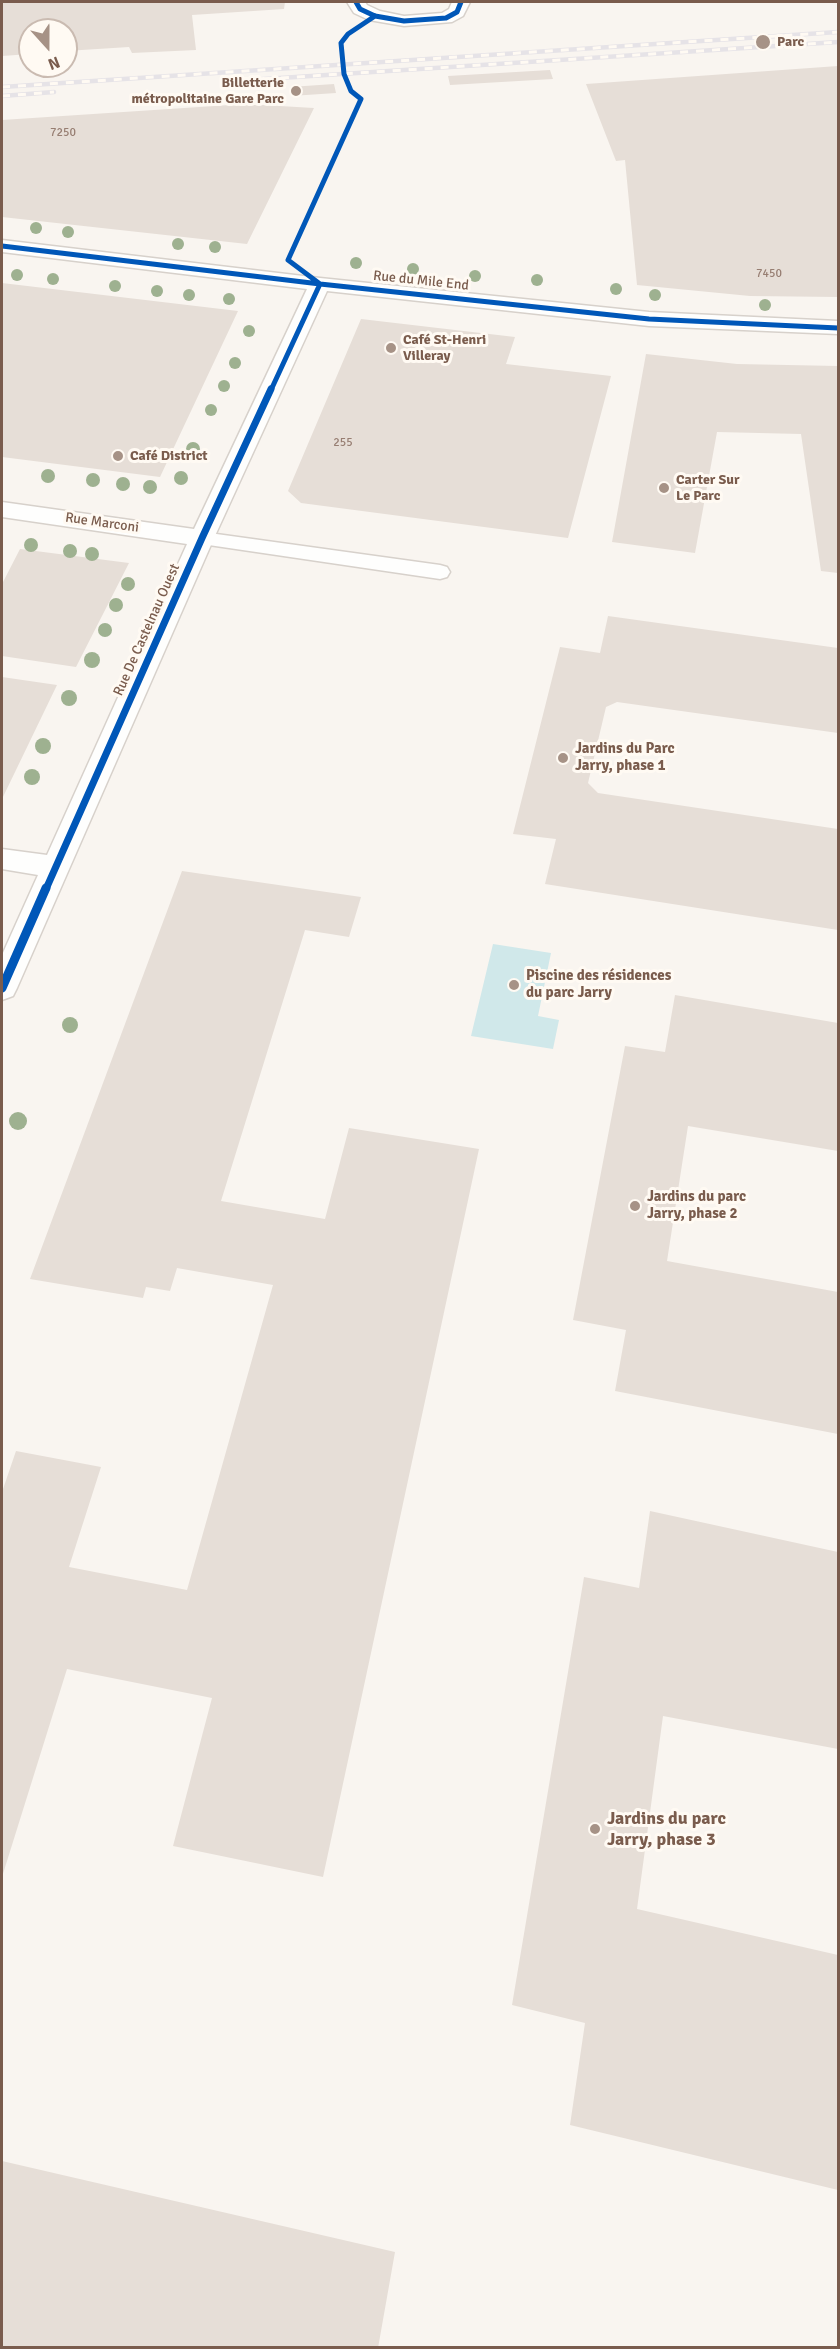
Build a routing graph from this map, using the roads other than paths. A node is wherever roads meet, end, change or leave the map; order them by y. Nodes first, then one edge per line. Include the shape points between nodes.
1 (356, 2) edge
2 (461, 2) edge
3 (2, 246) edge
4 (320, 284) junction
5 (838, 328) edge
6 (2, 508) edge
7 (202, 538) junction
8 (440, 572) dead end
9 (2, 859) edge
10 (56, 867) junction
11 (2, 988) edge

1 - 2 street via 360,9 375,16 404,21 446,18 457,12
3 - 4 street, Rue du Mile End
4 - 5 street, Rue du Mile End via 649,319
4 - 7 street, Rue De Castelnau Ouest
6 - 7 street, Rue Marconi
7 - 8 lane
7 - 10 street, Rue De Castelnau Ouest
9 - 10 street
10 - 11 street, Rue De Castelnau Ouest

